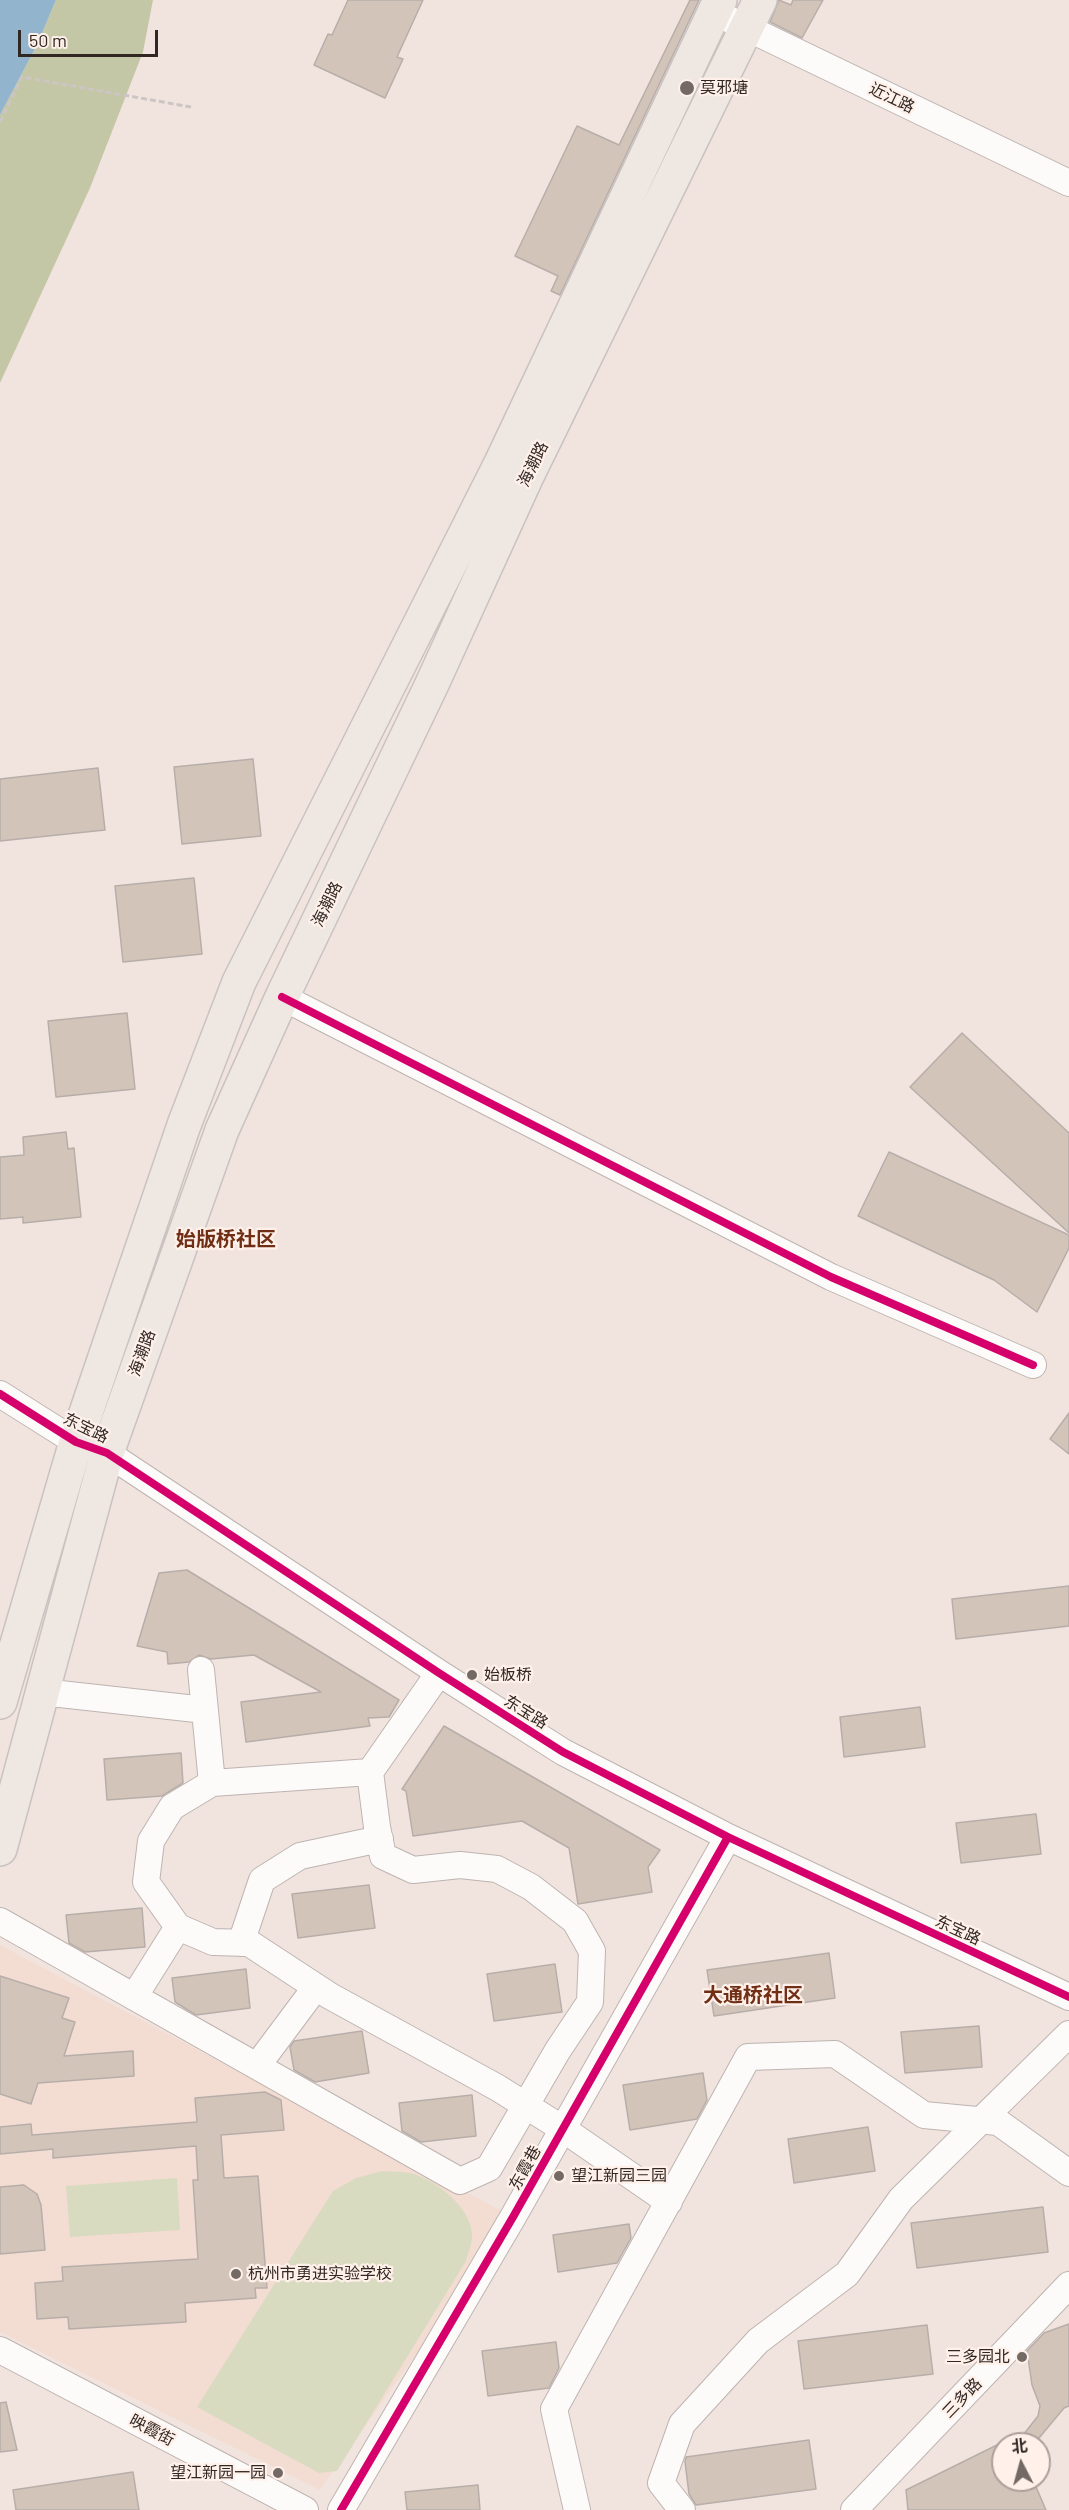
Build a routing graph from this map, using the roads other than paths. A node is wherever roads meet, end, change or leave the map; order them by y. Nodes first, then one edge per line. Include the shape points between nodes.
1 (717, 6) edge
2 (754, 14) edge
3 (1069, 183) edge
4 (282, 997) junction
5 (1033, 1365) dead end
6 (0, 1394) edge
7 (76, 1442) junction
8 (107, 1452) junction
9 (201, 1670) dead end
10 (439, 1673) junction
11 (42, 1692) junction
12 (0, 1701) edge
13 (205, 1710) junction
14 (370, 1772) junction
15 (212, 1783) junction
16 (728, 1837) junction
17 (380, 1839) junction
18 (0, 1849) edge
19 (0, 1921) edge
20 (178, 1927) junction
21 (241, 1943) junction
22 (316, 1987) junction
23 (134, 1997) junction
24 (1069, 1997) edge
25 (1069, 2034) edge
26 (257, 2066) junction
27 (526, 2105) junction
28 (981, 2120) junction
29 (563, 2129) junction
30 (1069, 2173) edge
31 (669, 2202) junction
32 (1069, 2285) edge
33 (0, 2350) edge
34 (305, 2510) edge
35 (341, 2510) edge
36 (577, 2510) edge
37 (682, 2510) edge
38 (854, 2510) edge

1 - 2 street, 近江路
1 - 7 main road, 海潮路 via 501,463 239,982 184,1125
2 - 3 street, 近江路
2 - 4 main road, 海潮路 via 527,476
4 - 5 street via 831,1276
4 - 8 main road, 海潮路 via 222,1130
6 - 7 street, 东宝路
7 - 8 street, 东宝路
7 - 12 main road, 海潮路
8 - 10 street, 东宝路
8 - 11 main road, 海潮路
9 - 13 street
10 - 14 street
10 - 16 street, 东宝路 via 563,1752
11 - 13 street
11 - 18 main road, 海潮路
13 - 15 street
14 - 15 street
14 - 17 street
15 - 20 street via 172,1807 151,1841 146,1882
16 - 24 street, 东宝路
16 - 29 street, 东霞巷
17 - 21 street via 300,1856 262,1880
17 - 27 street via 383,1856 413,1870 460,1865 497,1869 531,1887 575,1921 592,1951 590,2002
19 - 23 street
20 - 21 street via 213,1942
20 - 23 street
21 - 22 street via 249,1943
22 - 26 street
22 - 27 street
23 - 26 street
25 - 28 street
26 - 27 street via 460,2181 489,2168
27 - 29 street
28 - 30 street via 998,2122
28 - 31 street via 924,2115 835,2054 748,2057
28 - 37 street via 901,2199 847,2274 758,2341 682,2424 661,2483
29 - 31 street
29 - 35 street, 东霞巷
31 - 36 street via 554,2409
32 - 38 street, 三多路
33 - 34 street, 映霞街

